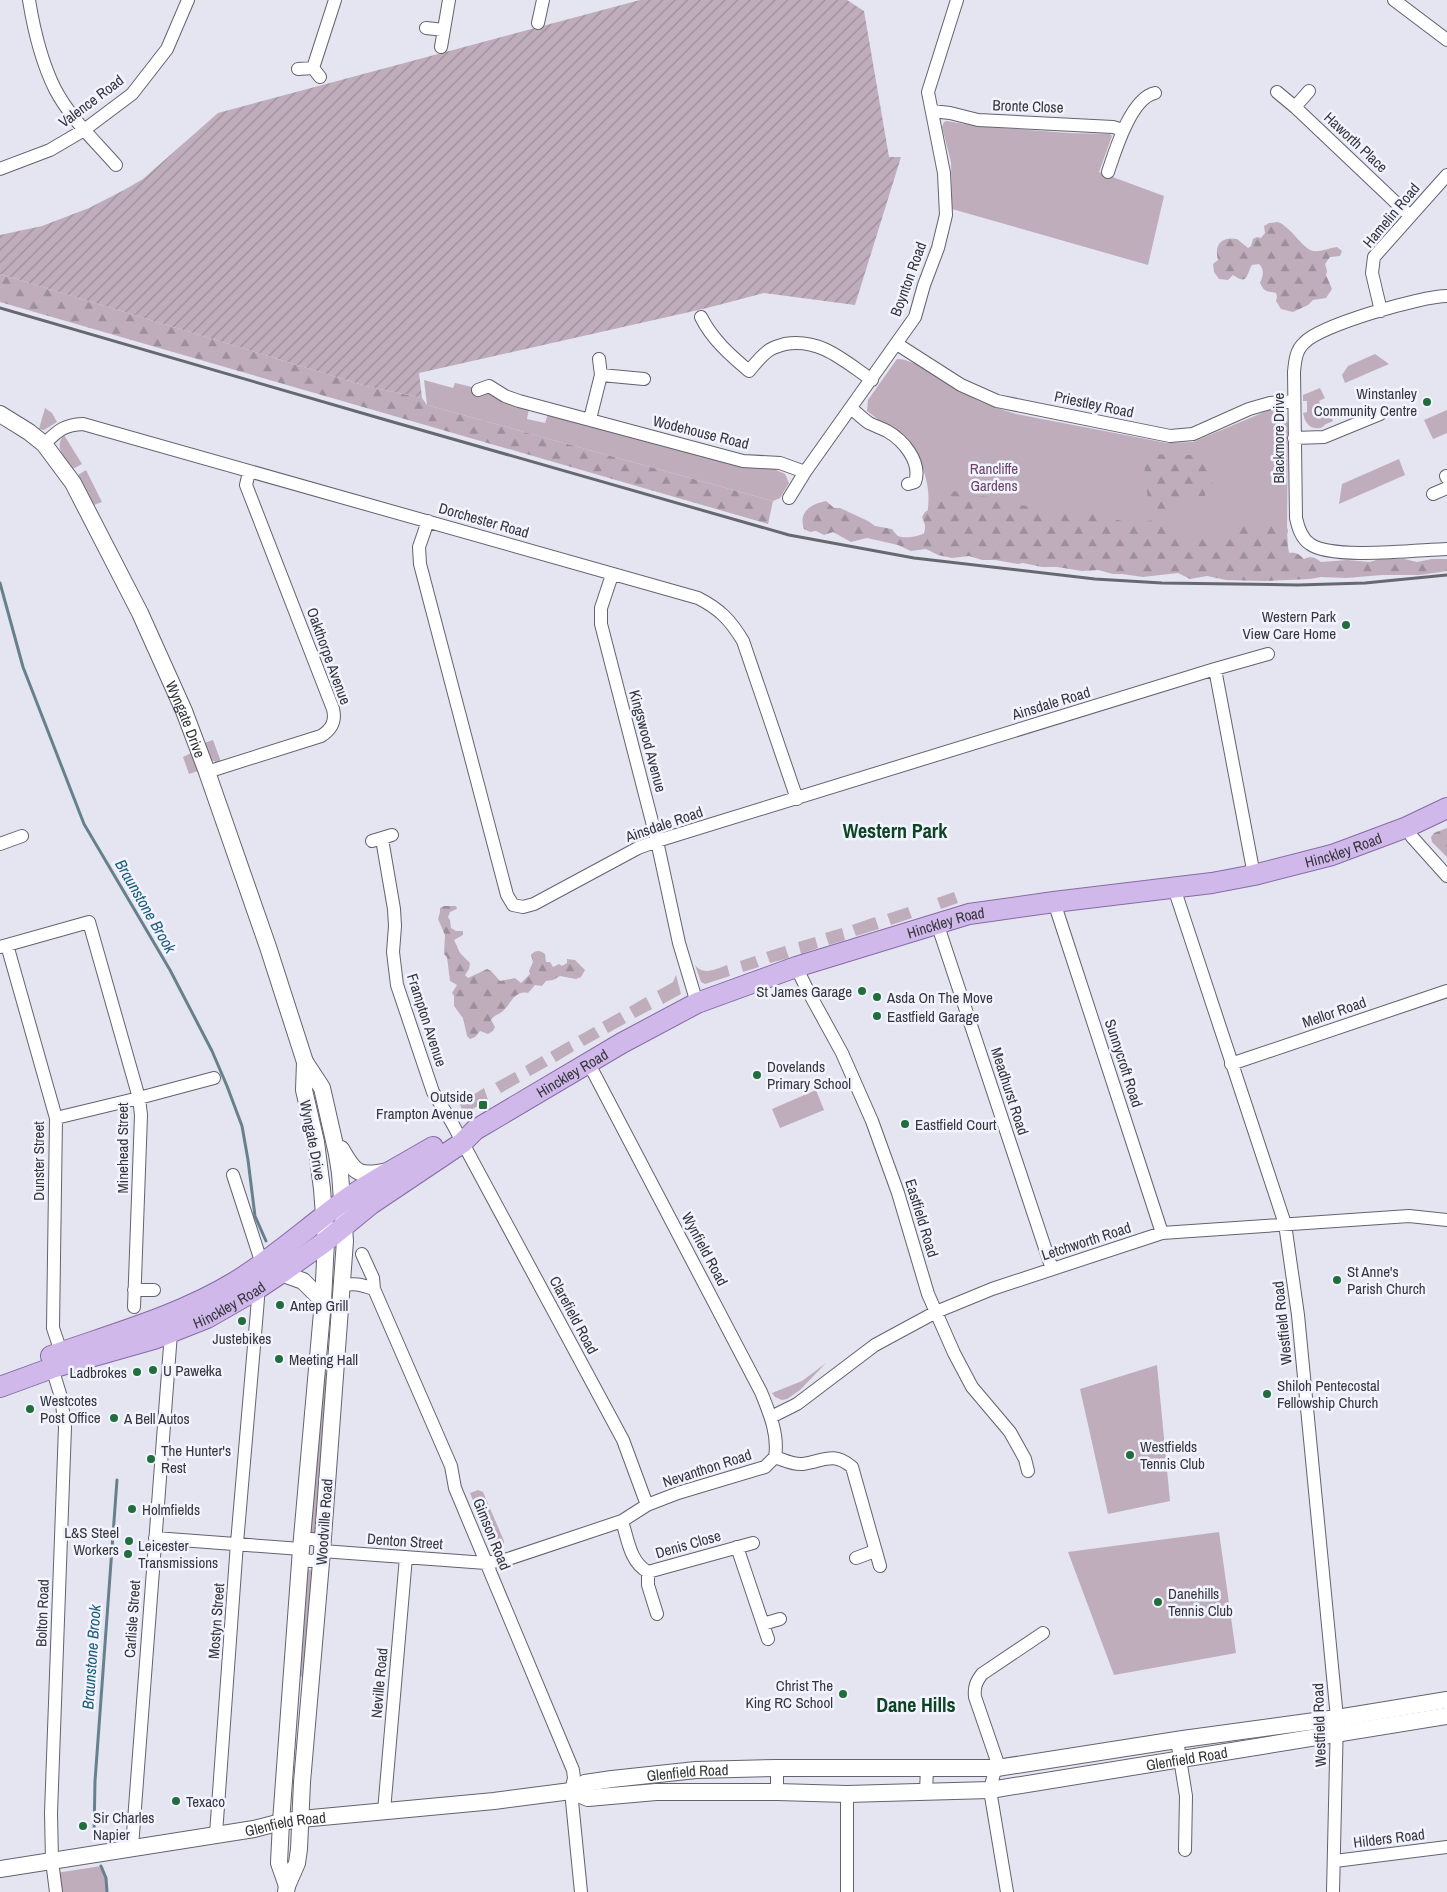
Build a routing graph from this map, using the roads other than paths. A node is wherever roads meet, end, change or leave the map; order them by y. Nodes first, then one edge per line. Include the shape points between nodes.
1 (29, 0) edge
2 (188, 0) edge
3 (335, 0) edge
4 (449, 0) edge
5 (543, 0) edge
6 (958, 0) edge
7 (1394, 0) edge
8 (538, 23) dead end
9 (426, 28) dead end
10 (444, 30) junction
11 (1447, 40) edge
12 (441, 47) dead end
13 (298, 69) dead end
14 (1277, 92) dead end
15 (1309, 92) dead end
16 (1155, 93) dead end
17 (1295, 107) junction
18 (932, 111) junction
19 (84, 130) junction
20 (1123, 130) junction
21 (116, 165) dead end
22 (0, 169) edge
23 (1108, 172) dead end
24 (1446, 178) edge
25 (1410, 216) junction
26 (1447, 296) edge
27 (1381, 310) junction
28 (701, 325) dead end
29 (896, 344) junction
30 (599, 359) dead end
31 (601, 375) junction
32 (644, 379) dead end
33 (872, 380) junction
34 (486, 383) dead end
35 (1294, 401) junction
36 (851, 408) junction
37 (0, 414) edge
38 (1380, 414) dead end
39 (590, 419) junction
40 (1294, 438) junction
41 (44, 444) junction
42 (249, 472) junction
43 (805, 472) junction
44 (1447, 481) edge
45 (915, 485) dead end
46 (1433, 494) dead end
47 (788, 498) dead end
48 (428, 521) junction
49 (1447, 549) edge
50 (612, 575) junction
51 (1268, 654) dead end
52 (1215, 669) junction
53 (207, 772) junction
54 (797, 799) junction
55 (1447, 808) edge
56 (1407, 827) junction
57 (22, 836) dead end
58 (382, 838) dead end
59 (657, 841) junction
60 (0, 844) edge
61 (1254, 875) junction
62 (1447, 876) edge
63 (1174, 888) junction
64 (1054, 902) junction
65 (937, 923) junction
66 (3, 946) edge
67 (796, 967) junction
68 (1447, 991) edge
69 (697, 1003) junction
70 (305, 1062) junction
71 (588, 1062) junction
72 (1232, 1064) junction
73 (214, 1078) dead end
74 (139, 1098) junction
75 (56, 1118) junction
76 (333, 1136) junction
77 (465, 1136) junction
78 (394, 1170) junction
79 (233, 1176) dead end
80 (343, 1201) junction
81 (324, 1217) junction
82 (1447, 1220) edge
83 (344, 1224) junction
84 (1284, 1224) junction
85 (1162, 1233) junction
86 (326, 1241) junction
87 (362, 1254) dead end
88 (262, 1264) junction
89 (1052, 1269) junction
90 (281, 1273) junction
91 (341, 1286) junction
92 (374, 1289) junction
93 (134, 1290) junction
94 (154, 1290) dead end
95 (254, 1291) junction
96 (323, 1300) junction
97 (134, 1307) dead end
98 (936, 1312) junction
99 (171, 1333) junction
100 (57, 1360) junction
101 (0, 1374) edge
102 (0, 1387) edge
103 (771, 1417) junction
104 (775, 1457) junction
105 (1028, 1471) dead end
106 (647, 1506) junction
107 (622, 1521) junction
108 (154, 1538) junction
109 (237, 1543) junction
110 (753, 1543) dead end
111 (737, 1547) junction
112 (301, 1548) junction
113 (322, 1551) junction
114 (876, 1552) junction
115 (406, 1557) junction
116 (856, 1558) dead end
117 (486, 1562) junction
118 (880, 1566) dead end
119 (648, 1572) junction
120 (659, 1607) dead end
121 (780, 1619) dead end
122 (762, 1624) junction
123 (1043, 1633) dead end
124 (768, 1639) dead end
125 (291, 1683) junction
126 (310, 1685) junction
127 (1447, 1700) edge
128 (1447, 1716) edge
129 (1337, 1726) junction
130 (1177, 1740) junction
131 (1181, 1760) junction
132 (777, 1768) junction
133 (927, 1768) junction
134 (997, 1768) junction
135 (990, 1790) junction
136 (571, 1791) junction
137 (777, 1792) junction
138 (926, 1792) junction
139 (847, 1794) junction
140 (384, 1811) junction
141 (301, 1819) junction
142 (281, 1822) junction
143 (216, 1834) junction
144 (1447, 1847) edge
145 (132, 1848) junction
146 (1185, 1850) dead end
147 (52, 1861) junction
148 (1335, 1861) junction
149 (0, 1868) edge
150 (287, 1889) edge
151 (56, 1892) edge
152 (581, 1892) edge
153 (847, 1892) edge
154 (1007, 1892) edge
155 (1333, 1892) edge

1 - 19 street via 34,32 44,63 56,90
2 - 19 street, Valence Road via 167,49 132,94
3 - 13 street via 316,72
4 - 10 street
5 - 8 street
6 - 18 street, Boynton Road via 928,92
7 - 11 street
9 - 10 street
10 - 12 street
14 - 17 street, Haworth Place
15 - 17 street
16 - 20 street via 1148,94
17 - 25 street, Haworth Place
18 - 20 street, Bronte Close via 978,120
18 - 29 street, Boynton Road via 944,173 946,215 914,317
19 - 21 street
19 - 22 street, Valence Road via 50,150
20 - 23 street
24 - 25 street, Hamelin Road
25 - 27 street, Hamelin Road via 1374,257 1372,273
26 - 27 street, Blackmore Drive
27 - 35 street, Blackmore Drive via 1323,330 1302,344 1295,362
28 - 33 street via 745,376 769,350 798,342 832,352
29 - 33 street, Boynton Road
29 - 35 street, Priestley Road via 961,385 997,401 1170,436 1193,434 1270,403
30 - 31 street
31 - 32 street
31 - 39 street
33 - 36 street, Boynton Road
34 - 39 street, Wodehouse Road via 519,401
35 - 40 street, Blackmore Drive
36 - 43 street, Boynton Road
36 - 45 street via 900,440 916,466
37 - 41 street, Wyngate Drive
38 - 40 street via 1324,437
39 - 43 street, Wodehouse Road via 743,461 780,463
40 - 49 street, Blackmore Drive via 1296,518 1308,543 1339,553
41 - 42 street, Dorchester Road via 62,428 83,424
41 - 53 street, Wyngate Drive via 73,483 140,613
42 - 48 street, Dorchester Road
42 - 53 street, Oakthorpe Avenue via 246,485 333,709 334,723 321,736
43 - 47 street, Boynton Road
44 - 46 street
48 - 50 street, Dorchester Road
48 - 59 street, Ainsdale Road via 419,547 420,564 510,902 517,907 534,904
50 - 54 street, Dorchester Road via 698,598 714,606 733,624 750,659
50 - 59 street, Kingswood Avenue via 600,618
51 - 52 street, Ainsdale Road
52 - 54 street, Ainsdale Road
52 - 61 street
53 - 70 street, Wyngate Drive
54 - 59 street, Ainsdale Road
55 - 56 main road, Hinckley Road
56 - 61 main road, Hinckley Road via 1332,855
56 - 62 street
57 - 60 street
58 - 77 street, Frampton Avenue via 394,909 393,952 397,984 433,1092
59 - 69 street, Kingswood Avenue via 679,943
61 - 63 main road, Hinckley Road
63 - 64 main road, Hinckley Road
63 - 72 street, Westfield Road
64 - 65 main road, Hinckley Road via 969,914
64 - 85 street, Sunnycroft Road
65 - 67 main road, Hinckley Road
65 - 89 street, Meadhurst Road
66 - 74 street, Minehead Street via 89,922
66 - 75 street, Dunster Street
67 - 69 main road, Hinckley Road
67 - 98 street, Eastfield Road via 842,1053 872,1121
68 - 72 street, Mellor Road
69 - 71 main road, Hinckley Road
70 - 76 street, Wyngate Drive via 322,1088
70 - 81 street, Wyngate Drive via 304,1090 316,1142
71 - 77 main road, Hinckley Road
71 - 103 street, Wynfield Road via 762,1392
72 - 84 street, Westfield Road
73 - 74 street
74 - 75 street
74 - 93 street, Minehead Street
75 - 100 street, Dunster Street via 52,1328
76 - 78 street via 356,1172 372,1174
76 - 80 street, Wyngate Drive
77 - 78 main road, Hinckley Road
77 - 83 main road, Hinckley Road
77 - 106 street, Clarefield Road via 623,1440
78 - 80 main road, Hinckley Road
79 - 88 street
80 - 81 main road, Hinckley Road
80 - 83 street, Wyngate Drive
81 - 86 street, Woodville Road
81 - 88 main road, Hinckley Road
82 - 84 street, Letchworth Road via 1410,1216
83 - 86 main road, Hinckley Road
83 - 91 street, Woodville Road
84 - 85 street, Letchworth Road
84 - 129 street, Westfield Road via 1298,1315
85 - 89 street, Letchworth Road
86 - 90 main road, Hinckley Road
86 - 96 street, Woodville Road
87 - 92 street, Gimson Road via 373,1278
88 - 100 main road, Hinckley Road via 201,1300
89 - 98 street, Letchworth Road
90 - 95 main road, Hinckley Road
90 - 96 street via 303,1281
91 - 92 street via 359,1284
91 - 113 street, Woodville Road
92 - 117 street, Gimson Road via 451,1466 455,1488
93 - 94 street
93 - 97 street, Minehead Street
95 - 99 main road, Hinckley Road
95 - 109 street, Mostyn Street via 258,1298 258,1311
96 - 112 street, Woodville Road
98 - 103 street, Letchworth Road via 875,1346 797,1404
98 - 105 street, Eastfield Road via 972,1386 1010,1432
99 - 100 main road, Hinckley Road
99 - 108 street, Carlisle Street
100 - 101 main road, Hinckley Road
100 - 102 main road, Hinckley Road
100 - 147 street, Bolton Road via 65,1427
103 - 104 street, Wynfield Road via 777,1447
104 - 106 street, Nevanthon Road via 765,1467 678,1493
104 - 114 street, Nevanthon Road via 802,1464 829,1457 844,1459 852,1467
106 - 107 street, Nevanthon Road
107 - 117 street, Nevanthon Road via 505,1560
107 - 119 street, Denis Close via 634,1559
108 - 109 street, Denton Street
108 - 145 street, Carlisle Street
109 - 112 street, Denton Street
109 - 143 street, Mostyn Street
110 - 111 street, Denis Close
111 - 119 street, Denis Close
111 - 122 street, Denis Close
112 - 113 street, Denton Street via 302,1555 310,1561 319,1557
112 - 125 street, Woodville Road
113 - 115 street, Denton Street
113 - 126 street, Woodville Road
114 - 116 street
114 - 118 street, Nevanthon Road
115 - 117 street, Denton Street
115 - 140 street, Neville Road
117 - 136 street, Gimson Road via 573,1770
119 - 120 street, Denis Close via 648,1585
121 - 122 street
122 - 124 street, Denis Close
123 - 134 street via 976,1681 975,1697
125 - 126 street
125 - 142 street, Woodville Road
126 - 141 street, Woodville Road
127 - 129 street, Glenfield Road
128 - 129 street, Glenfield Road
129 - 130 street, Glenfield Road
129 - 131 street, Glenfield Road
129 - 148 street, Westfield Road
130 - 131 street
130 - 134 street, Glenfield Road
131 - 135 street, Glenfield Road
131 - 146 street via 1186,1796
132 - 133 street, Glenfield Road
132 - 136 street, Glenfield Road via 696,1770 612,1779 585,1783
132 - 137 street
133 - 134 street, Glenfield Road
133 - 138 street
134 - 135 street
135 - 138 street, Glenfield Road
135 - 154 street
136 - 137 street, Glenfield Road via 588,1798 656,1792
136 - 140 street, Glenfield Road
136 - 152 street, Gimson Road
137 - 139 street, Glenfield Road
138 - 139 street, Glenfield Road
139 - 153 street
140 - 141 street, Glenfield Road
141 - 142 street, Glenfield Road
141 - 150 street, Woodville Road via 297,1863
142 - 143 street, Glenfield Road
142 - 150 street, Woodville Road via 279,1863
143 - 145 street, Glenfield Road
144 - 148 street, Hilders Road
145 - 147 street, Glenfield Road
147 - 149 street, Glenfield Road
147 - 151 street, Bolton Road
148 - 155 street, Westfield Road

